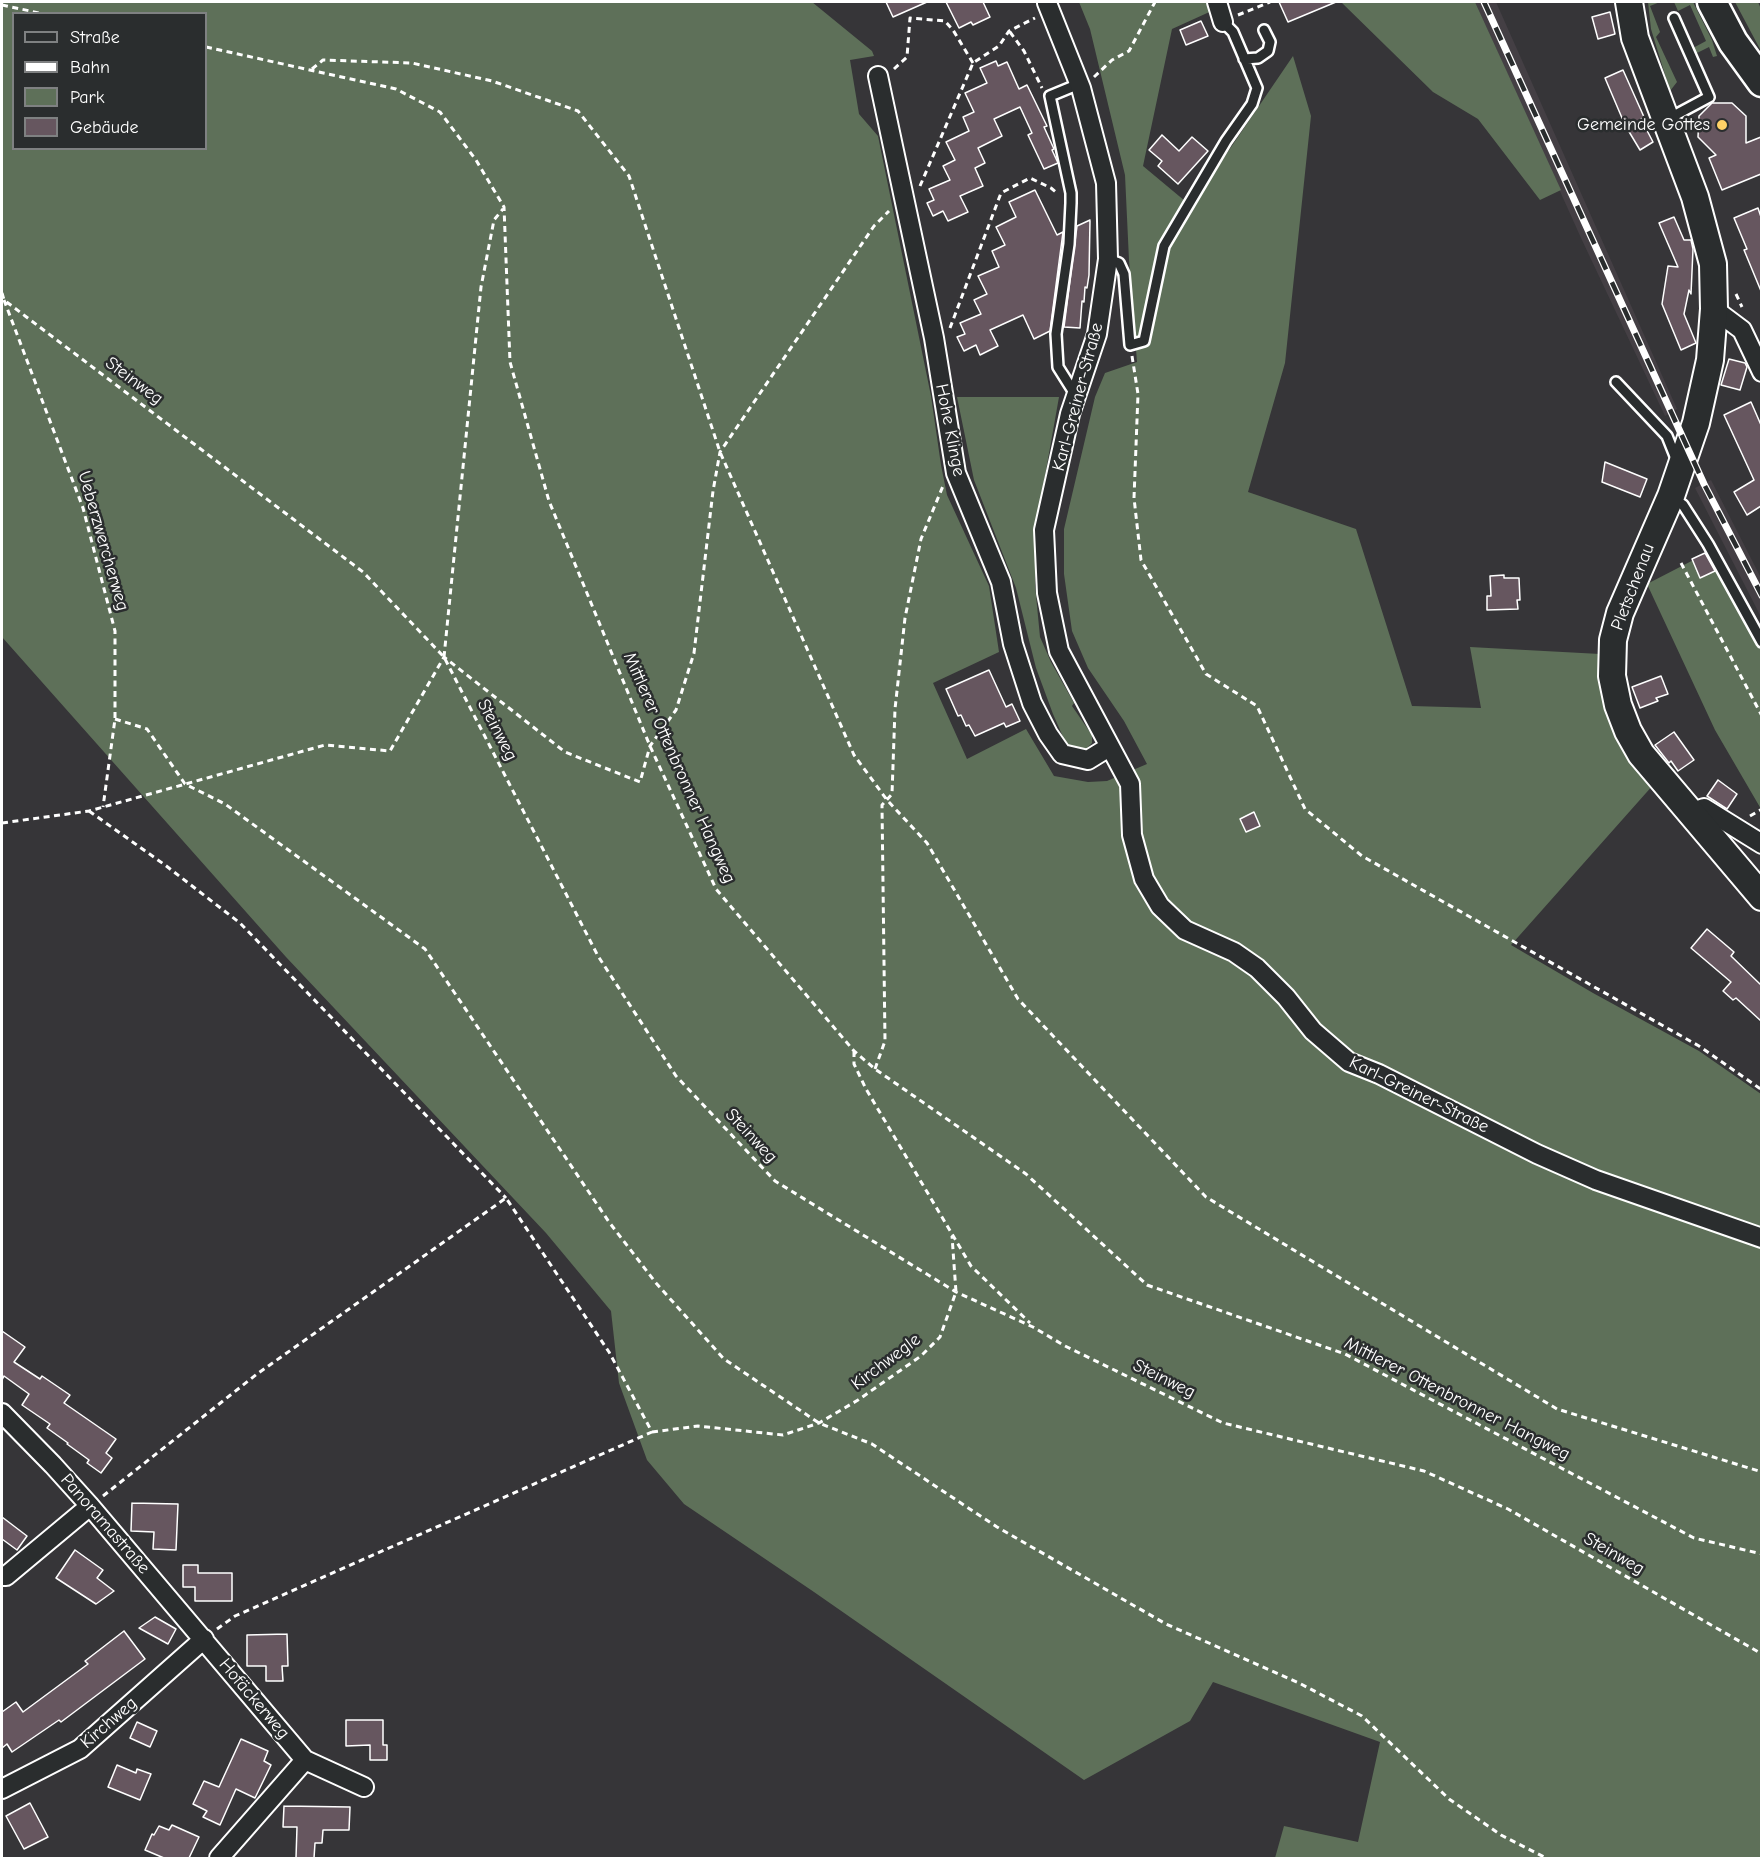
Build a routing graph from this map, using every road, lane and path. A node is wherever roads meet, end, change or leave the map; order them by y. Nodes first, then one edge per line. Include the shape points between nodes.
1 (1155, 2) edge
2 (1217, 2) edge
3 (1270, 2) edge
4 (1629, 2) edge
5 (1712, 2) edge
6 (2, 5) edge
7 (1044, 9) joint
8 (35, 12) edge
9 (1674, 18) dead end
10 (1223, 22) junction
11 (1264, 30) dead end
12 (1009, 31) junction
13 (207, 47) edge
14 (907, 57) dead end
15 (1244, 58) junction
16 (973, 63) junction
17 (312, 70) junction
18 (878, 76) dead end
19 (1761, 82) edge
20 (1080, 86) junction
21 (1050, 96) junction
22 (1666, 120) junction
23 (919, 188) dead end
24 (1058, 194) dead end
25 (902, 196) junction
26 (504, 207) junction
27 (1108, 259) junction
28 (2, 294) edge
29 (1714, 309) junction
30 (950, 328) dead end
31 (1130, 345) junction
32 (1761, 372) edge
33 (1616, 382) dead end
34 (1076, 396) junction
35 (720, 452) junction
36 (1685, 460) junction
37 (956, 473) junction
38 (1671, 496) junction
39 (1681, 563) dead end
40 (1761, 642) edge
41 (444, 657) junction
42 (1761, 716) edge
43 (115, 719) junction
44 (650, 746) junction
45 (1110, 747) junction
46 (185, 784) junction
47 (887, 800) junction
48 (103, 807) junction
49 (90, 811) junction
50 (1690, 813) junction
51 (2, 823) edge
52 (1761, 844) edge
53 (1761, 897) edge
54 (854, 1051) junction
55 (875, 1069) junction
56 (1761, 1090) edge
57 (506, 1197) junction
58 (952, 1236) junction
59 (1761, 1238) edge
60 (956, 1292) junction
61 (1033, 1327) junction
62 (2, 1413) edge
63 (819, 1423) junction
64 (652, 1432) junction
65 (1761, 1472) edge
66 (90, 1506) junction
67 (1761, 1554) edge
68 (2, 1576) edge
69 (204, 1639) junction
70 (1761, 1654) edge
71 (305, 1760) junction
72 (364, 1787) dead end
73 (2, 1789) edge
74 (219, 1858) edge
75 (1546, 1858) edge

1 - 20 path via 1129,51
2 - 10 street
3 - 10 path
4 - 22 main road, Pletschenau via 1635,38
5 - 19 main road
6 - 8 path
7 - 12 path
7 - 20 street, Karl-Greiner-Straße
9 - 22 lane via 1709,97
10 - 15 lane via 1233,32
11 - 15 lane via 1270,42 1268,51 1258,58
12 - 16 path via 999,46
12 - 21 path
13 - 17 path, Mittlerer Ottenbronner Hangweg
14 - 16 path via 910,18 945,21
15 - 31 lane via 1257,88 1252,104 1164,246 1144,341
16 - 23 path
17 - 26 path, Mittlerer Ottenbronner Hangweg via 396,89 440,112 476,159
17 - 35 path via 323,60 412,63 492,81 578,111 629,176
18 - 25 street, Hohe Klinge
20 - 21 lane
20 - 27 street, Karl-Greiner-Straße via 1107,183
21 - 34 lane via 1071,193 1069,244 1056,334 1058,367
22 - 29 main road, Pletschenau via 1695,197 1713,264
24 - 30 path via 1030,178 1001,193
25 - 35 path via 874,226
25 - 37 street, Hohe Klinge via 934,338
26 - 41 path via 494,220 481,287
26 - 44 path, Mittlerer Ottenbronner Hangweg via 510,362 549,501
27 - 31 lane via 1119,263 1124,274
27 - 34 street, Karl-Greiner-Straße via 1097,334
28 - 41 path, Steinweg via 4,300 363,572
28 - 43 path, Ueberzwercherweg via 83,508 115,631
29 - 32 street via 1742,330
29 - 36 main road, Pletschenau via 1710,360
31 - 56 path via 1138,394 1134,498 1141,560 1206,674 1257,706 1305,809 1362,856 1699,1046
33 - 36 lane via 1666,436 1676,456
34 - 45 street, Karl-Greiner-Straße via 1044,530 1047,593 1059,651
35 - 44 path via 694,652 676,710
35 - 47 path via 854,755
36 - 38 main road, Pletschenau
37 - 45 street, Hohe Klinge via 1001,582 1013,644 1032,703 1048,735 1062,754 1088,760
37 - 47 path via 941,488 918,551 905,618 894,709 892,794
38 - 40 lane via 1683,505 1708,544
38 - 50 main road, Pletschenau via 1620,613 1612,640 1612,676 1618,705 1632,739
39 - 42 path
41 - 44 path via 565,752 640,782
41 - 46 path via 390,751 325,745
41 - 60 path, Steinweg via 598,956 676,1076 775,1181
43 - 46 path via 147,729
43 - 48 path, Ueberzwercherweg
44 - 54 path, Mittlerer Ottenbronner Hangweg via 716,890
45 - 59 street, Karl-Greiner-Straße via 1130,784 1132,835 1144,879 1160,906 1185,930 1234,952 1257,968 1313,1031 1349,1062 1596,1180
46 - 48 path
46 - 63 path via 225,804 425,949 609,1222 656,1283 724,1359
47 - 55 path via 882,805 885,1041
47 - 65 path via 927,843 1018,999 1206,1197 1557,1409
48 - 49 path
49 - 51 path
49 - 57 path via 240,923
50 - 52 street via 1704,808
50 - 53 main road, Pletschenau
54 - 55 path, Mittlerer Ottenbronner Hangweg
54 - 58 path via 854,1064 866,1089
55 - 67 path, Mittlerer Ottenbronner Hangweg via 1026,1174 1147,1285 1346,1354 1695,1538
57 - 64 path via 609,1352
57 - 66 path via 258,1374
58 - 60 path, Kirchwegle
58 - 61 path via 971,1266
60 - 61 path, Steinweg
60 - 63 path, Kirchwegle via 940,1337 921,1356
61 - 70 path, Steinweg via 1223,1423 1424,1471 1508,1509
62 - 66 street, Panoramastraße
63 - 64 path, Kirchwegle via 783,1435 698,1426
63 - 75 path via 872,1444 997,1527 1166,1624 1299,1683 1362,1716 1449,1799 1501,1835
64 - 69 path, Kirchwegle via 235,1616
66 - 68 street
66 - 69 street, Panoramastraße
69 - 71 street, Hofäckerweg
69 - 73 street, Kirchweg via 81,1749
71 - 72 street, Hofäckerweg
71 - 74 street

